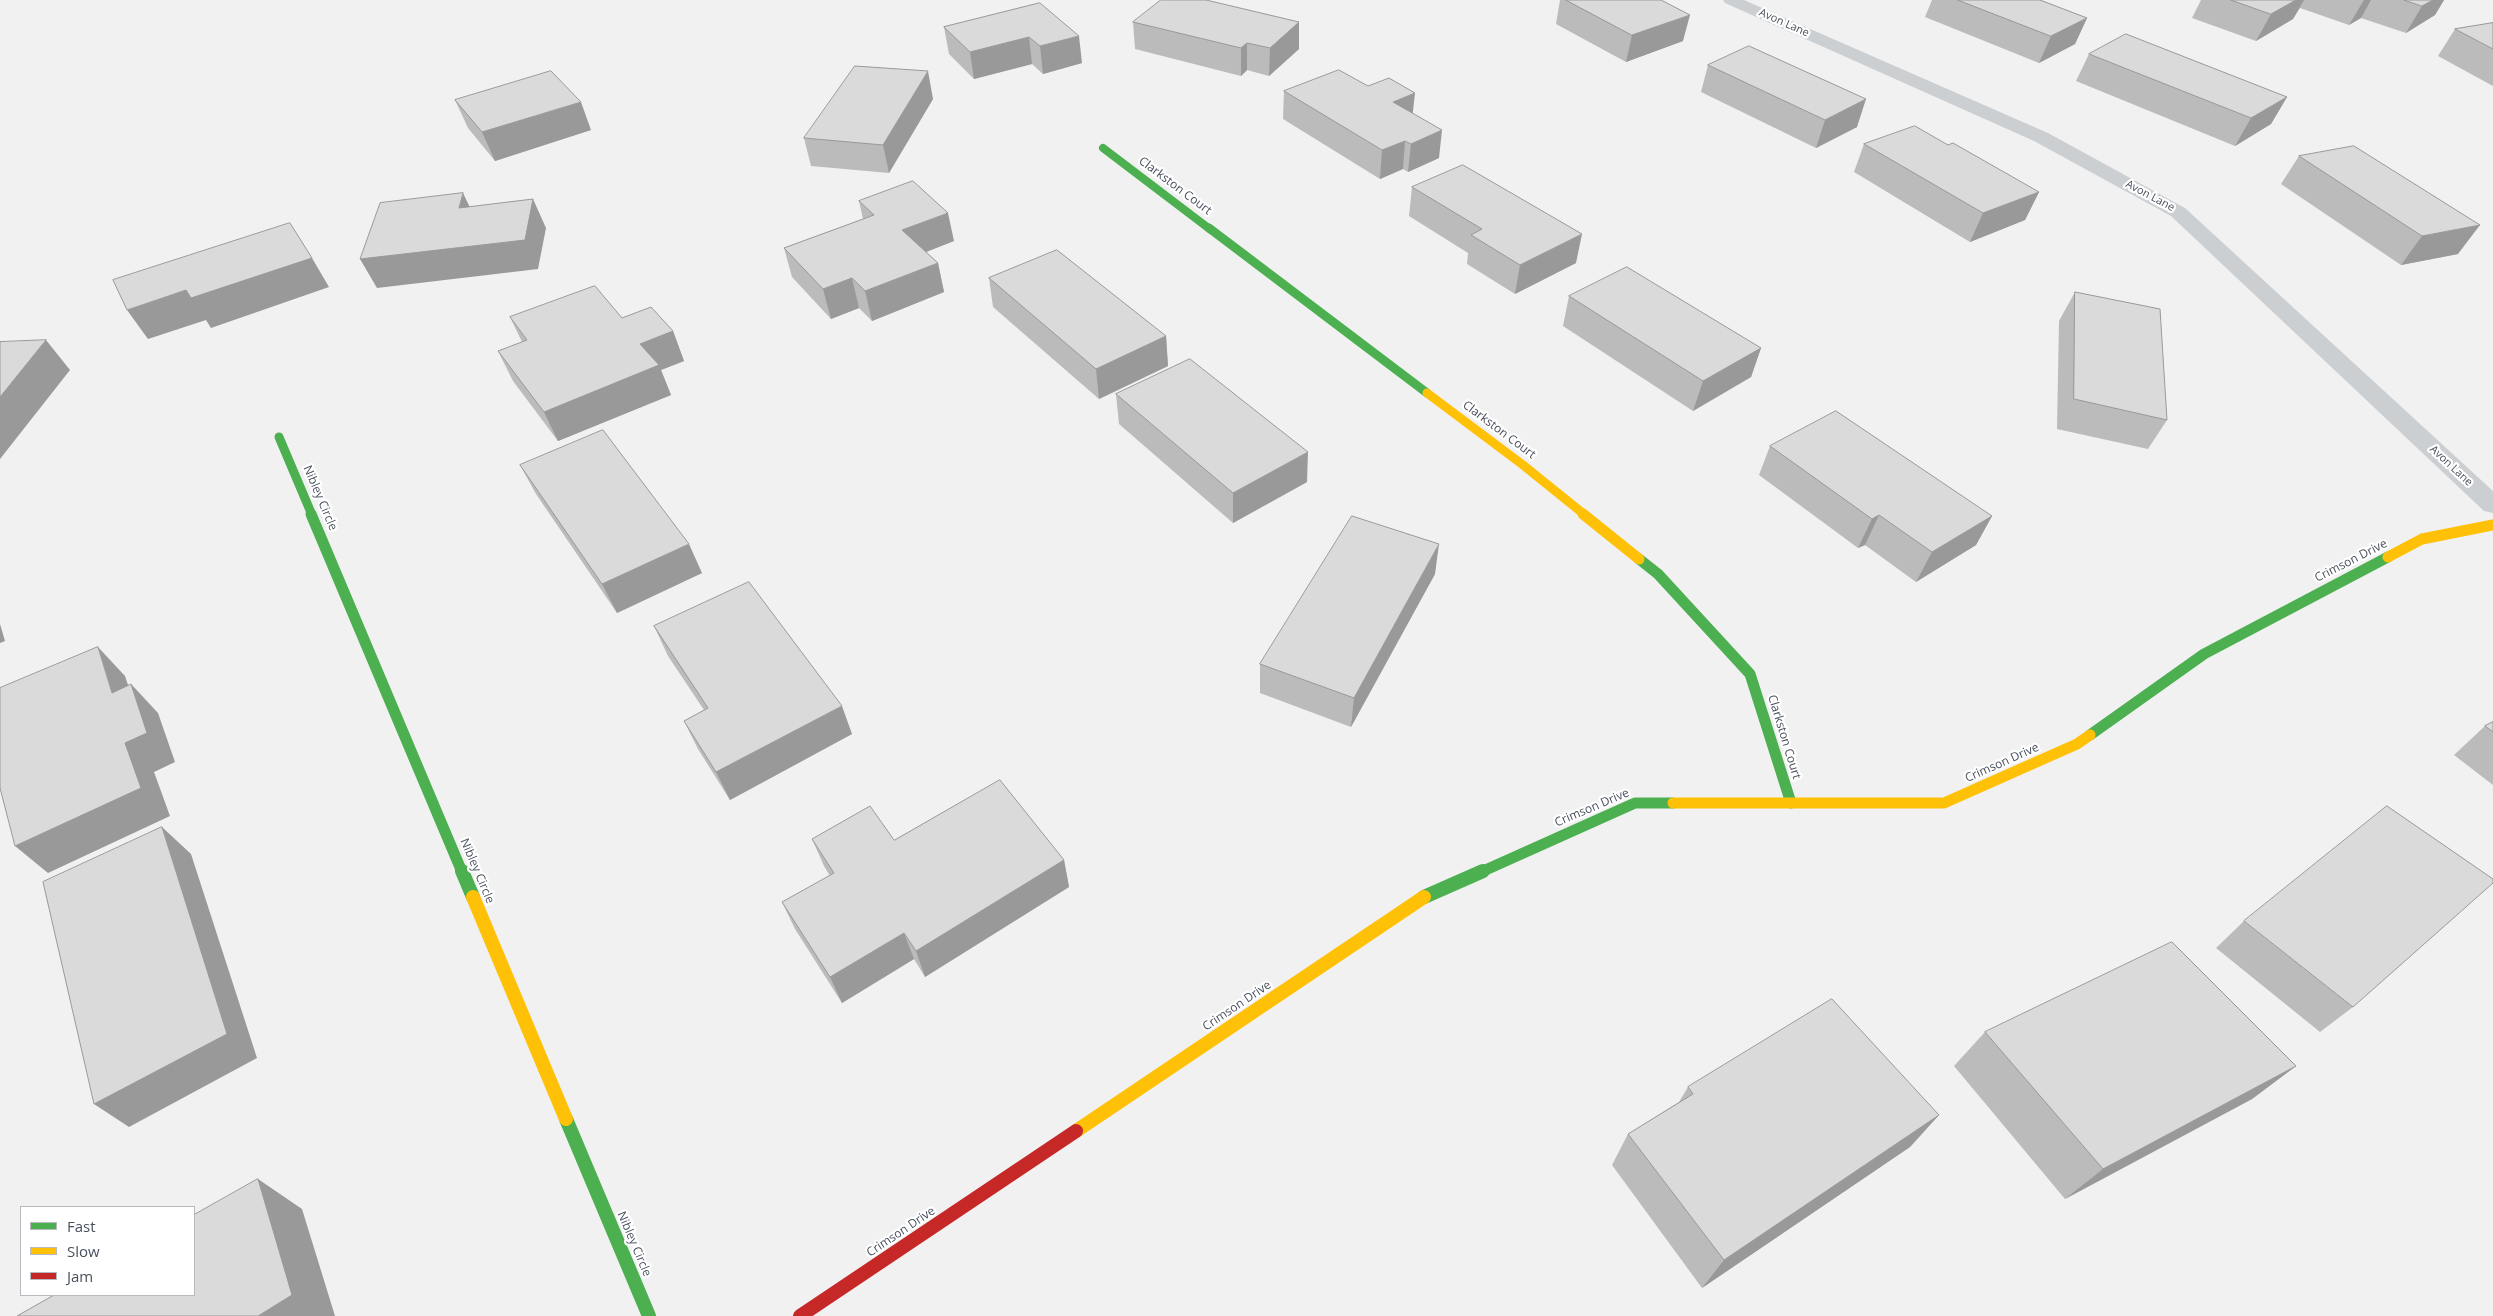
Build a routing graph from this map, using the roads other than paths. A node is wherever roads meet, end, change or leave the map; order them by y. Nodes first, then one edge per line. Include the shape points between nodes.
1 (1730, 0) edge
2 (1103, 148) dead end
3 (279, 437) dead end
4 (2493, 505) edge
5 (2493, 525) edge
6 (1791, 803) junction
7 (649, 1316) edge
8 (800, 1316) edge

1 - 4 street, Avon Lane via 2040,137 2178,212
2 - 6 street, Clarkston Court via 1523,465 1658,574 1750,674
3 - 7 street, Nibley Circle
5 - 6 street, Crimson Drive via 2422,540 2204,654 2077,744 1944,803
6 - 8 street, Crimson Drive via 1635,803 1426,896

